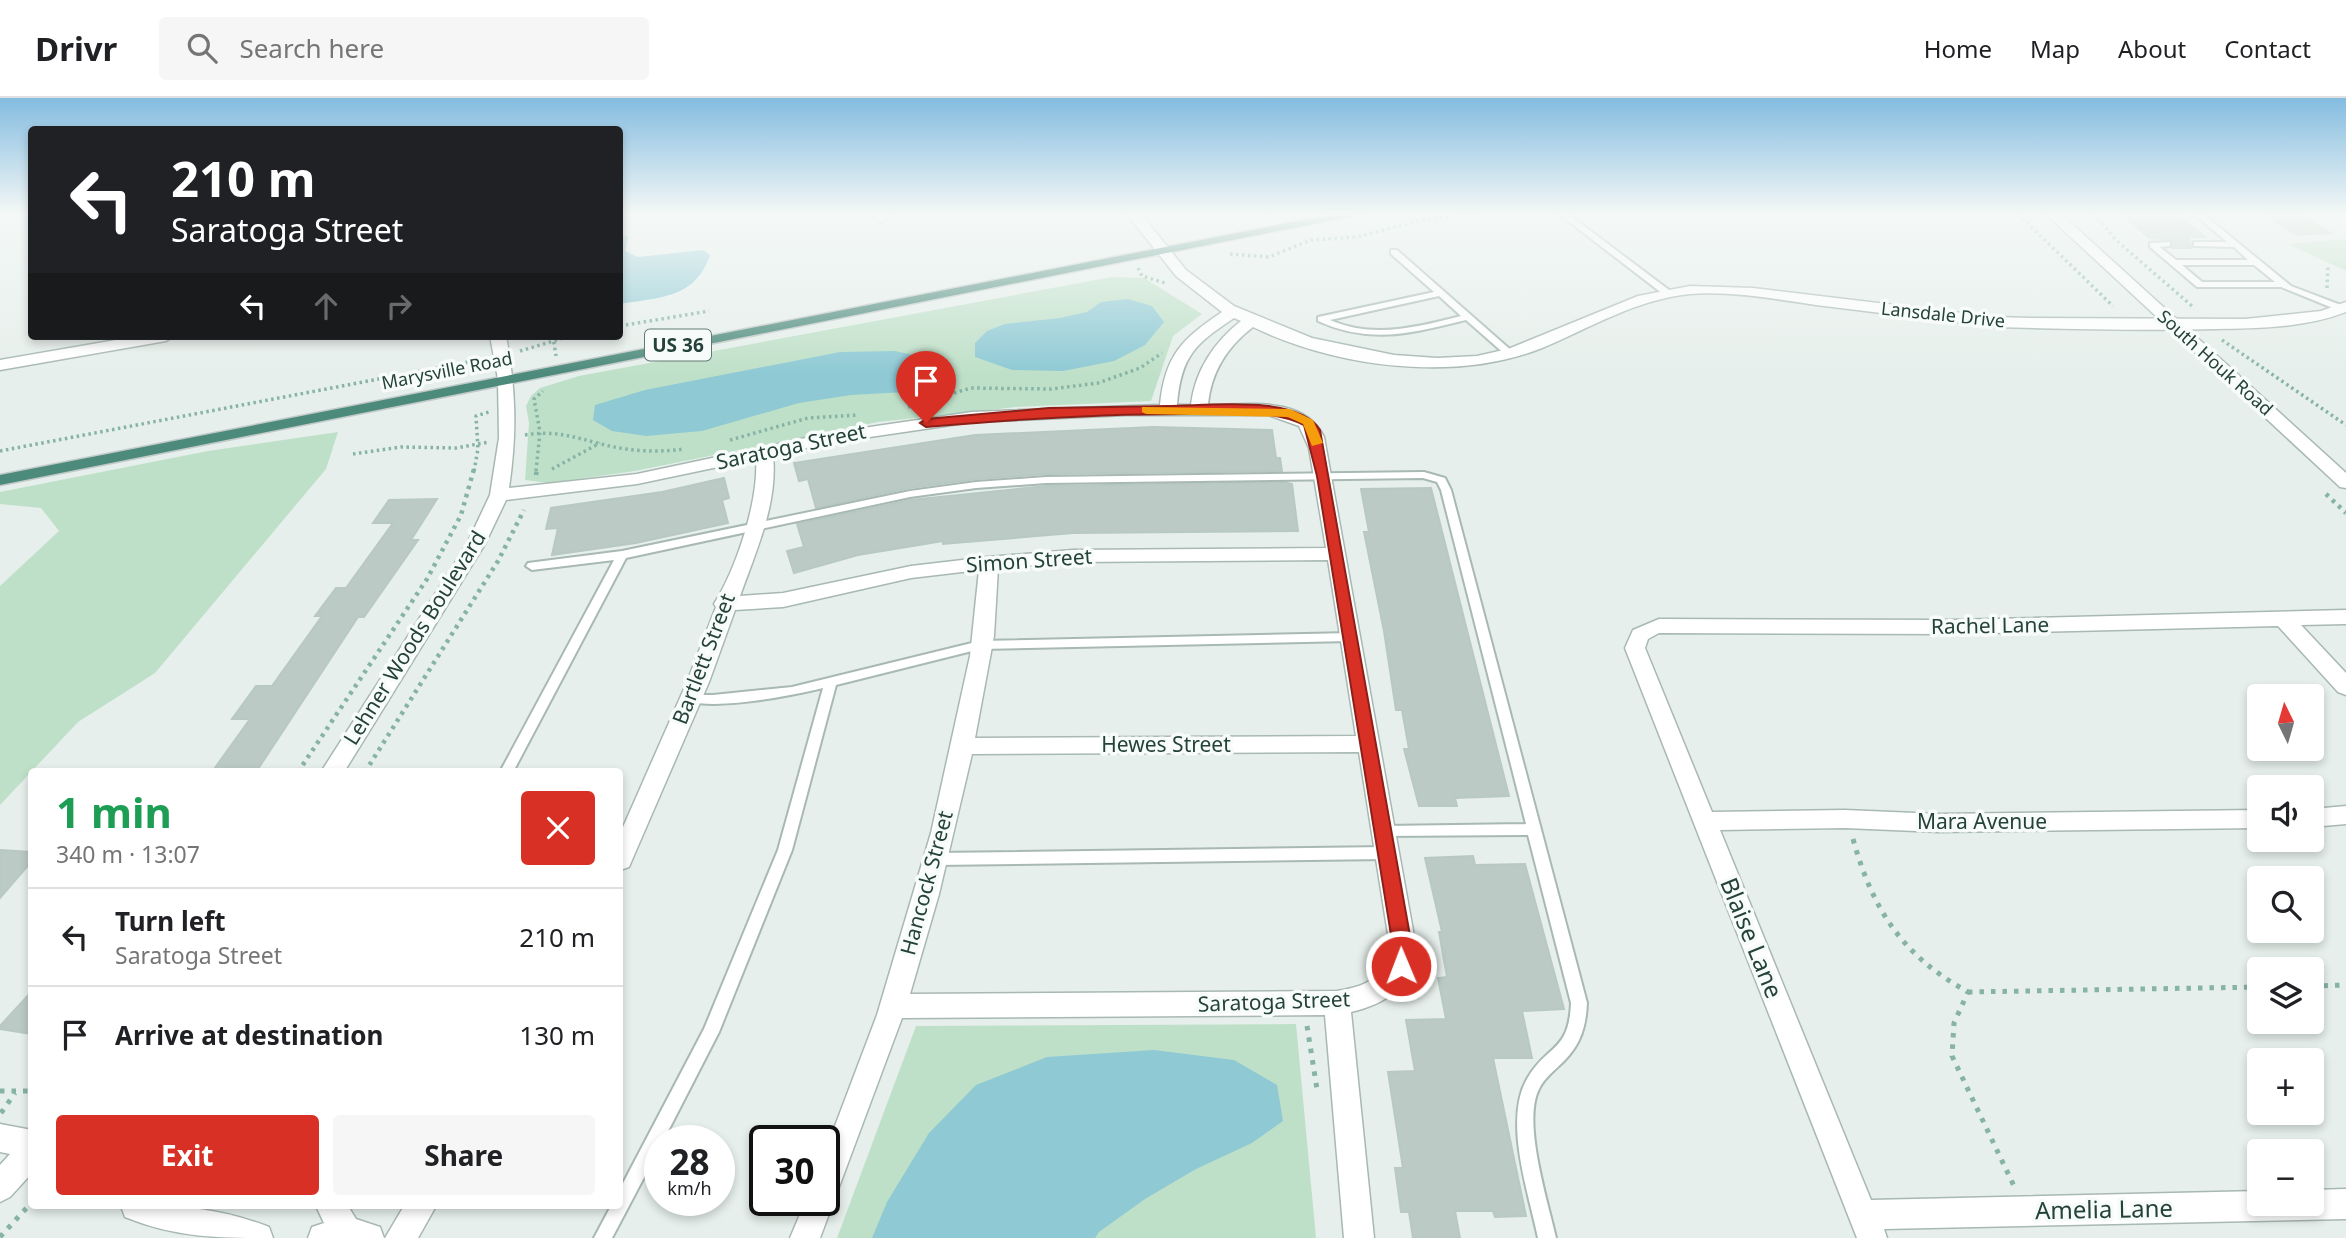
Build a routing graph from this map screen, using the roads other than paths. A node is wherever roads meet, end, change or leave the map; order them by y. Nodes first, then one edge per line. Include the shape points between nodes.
1 (1080, 267) edge
2 (1176, 267) edge
3 (1411, 267) edge
4 (1633, 267) edge
5 (2111, 267) edge
6 (2179, 267) edge
7 (2263, 267) edge
8 (2283, 284) junction
9 (1666, 292) junction
10 (1440, 293) junction
11 (2345, 309) edge
12 (1233, 312) junction
13 (1468, 317) junction
14 (1252, 321) junction
15 (2171, 323) junction
16 (499, 340) edge
17 (114, 341) edge
18 (1510, 354) junction
19 (0, 365) edge
20 (506, 379) junction
21 (1168, 410) junction
22 (1199, 410) junction
23 (764, 452) junction
24 (1324, 476) junction
25 (0, 480) edge
26 (2346, 483) edge
27 (499, 495) junction
28 (756, 524) junction
29 (1337, 554) junction
30 (622, 555) junction
31 (988, 563) junction
32 (532, 566) dead end
33 (724, 604) junction
34 (2346, 617) edge
35 (2284, 619) junction
36 (1351, 637) junction
37 (1637, 637) joint
38 (980, 645) junction
39 (831, 681) junction
40 (2346, 687) edge
41 (691, 698) junction
42 (1369, 744) junction
43 (962, 746) junction
44 (335, 768) edge
45 (508, 768) edge
46 (2346, 815) edge
47 (2324, 817) edge
48 (2247, 819) edge
49 (1704, 821) junction
50 (1532, 829) junction
51 (1383, 831) junction
52 (623, 853) edge
53 (1387, 853) junction
54 (935, 859) junction
55 (1337, 1003) junction
56 (894, 1006) junction
57 (0, 1138) edge
58 (28, 1143) edge
59 (840, 1149) edge
60 (28, 1156) edge
61 (0, 1187) edge
62 (623, 1200) edge
63 (2346, 1204) edge
64 (147, 1209) edge
65 (332, 1209) edge
66 (419, 1209) edge
67 (618, 1209) edge
68 (814, 1216) edge
69 (1867, 1226) edge
70 (346, 1236) edge
71 (258, 1238) edge
72 (400, 1238) edge
73 (603, 1238) edge
74 (805, 1238) edge
75 (1359, 1238) edge
76 (1546, 1238) edge

1 - 20 highway, Marysville Road / US 36
2 - 12 street, Lansdale Drive via 1199,290
3 - 10 lane
4 - 9 lane
5 - 15 street, South Houk Road
6 - 8 lane via 2200,285
7 - 8 lane
8 - 11 lane
9 - 15 street, Lansdale Drive via 1739,290 1995,322
9 - 18 street, Lansdale Drive
10 - 13 lane
10 - 13 lane via 1321,319 1338,329 1371,336
11 - 15 street, Lansdale Drive via 2285,323
12 - 14 street, Lansdale Drive
12 - 21 street via 1199,334 1179,355 1172,370
13 - 18 lane
14 - 18 street, Lansdale Drive via 1309,342 1398,359 1455,361
14 - 22 street via 1222,347 1207,370 1200,386
15 - 26 street, South Houk Road
16 - 20 street, Lehner Woods Boulevard
17 - 19 street
20 - 25 highway, Marysville Road / US 36
20 - 27 street, Lehner Woods Boulevard via 508,438
21 - 22 street, Saratoga Street
21 - 23 street, Saratoga Street via 972,417
22 - 24 street, Saratoga Street via 1268,410 1302,417 1314,430
23 - 27 street, Saratoga Street via 636,479
23 - 28 street, Bartlett Street via 766,474
24 - 28 lane via 976,485
24 - 29 street, Saratoga Street
24 - 50 lane via 1424,475 1441,480
27 - 44 street, Lehner Woods Boulevard via 477,544
28 - 30 lane
28 - 33 street, Bartlett Street
29 - 31 street, Simon Street via 1073,556
29 - 36 street, Saratoga Street
30 - 32 lane
30 - 45 lane
31 - 33 street, Simon Street via 911,572 783,600
31 - 38 street, Hancock Street via 990,583
33 - 41 street, Bartlett Street
34 - 35 street, Rachel Lane
35 - 37 street, Rachel Lane via 1952,627 1658,626
35 - 40 street
36 - 38 lane
36 - 42 street, Saratoga Street
37 - 49 street, Blaise Lane via 1635,648
38 - 39 lane
38 - 43 street, Hancock Street
39 - 41 lane via 792,691 713,700
39 - 62 lane via 785,850 711,1032
41 - 52 street, Bartlett Street
42 - 43 street, Hewes Street
42 - 51 street, Saratoga Street
43 - 54 street, Hancock Street
46 - 47 street
48 - 49 street, Mara Avenue
49 - 69 street, Blaise Lane
50 - 51 lane
50 - 76 lane via 1580,1019 1577,1034 1527,1097 1525,1119
51 - 53 street, Saratoga Street
53 - 54 lane
53 - 55 street, Saratoga Street via 1403,947 1401,966 1394,981 1368,998
54 - 56 street, Hancock Street
55 - 56 street, Saratoga Street
55 - 75 street
56 - 59 street, Hancock Street
57 - 58 street
60 - 61 street
63 - 69 street, Amelia Lane via 2026,1212
64 - 71 street
65 - 70 street
66 - 72 street
67 - 73 lane
68 - 74 street

